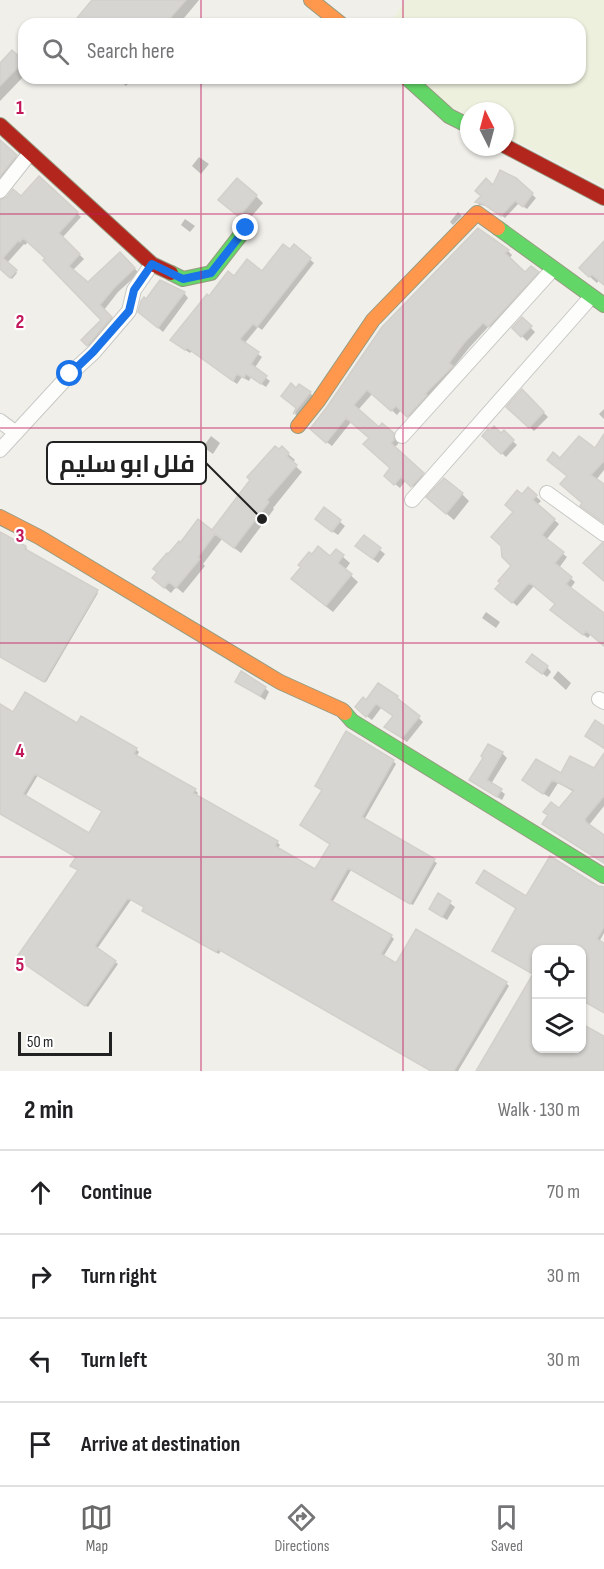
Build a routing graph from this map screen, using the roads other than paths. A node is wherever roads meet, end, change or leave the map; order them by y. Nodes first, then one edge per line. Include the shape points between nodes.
1 (311, 0) edge
2 (334, 18) edge
3 (414, 84) edge
4 (460, 122) edge
5 (0, 124) edge
6 (514, 151) edge
7 (30, 153) junction
8 (0, 191) edge
9 (604, 198) edge
10 (246, 228) dead end
11 (152, 264) junction
12 (553, 269) junction
13 (591, 297) junction
14 (604, 305) edge
15 (0, 421) edge
16 (298, 426) dead end
17 (16, 433) junction
18 (402, 436) dead end
19 (0, 450) edge
20 (547, 493) dead end
21 (412, 500) dead end
22 (0, 517) edge
23 (604, 534) edge
24 (604, 876) edge

1 - 2 street
3 - 4 street
5 - 7 street
6 - 9 street
7 - 8 street
7 - 11 street
10 - 11 street via 211,273 183,279
11 - 17 street via 134,290 129,311
12 - 13 street
12 - 16 street via 477,213 373,320
12 - 18 street
13 - 14 street
13 - 21 street
15 - 17 street
17 - 19 street
20 - 23 street
22 - 24 street via 280,682 342,710 352,721

